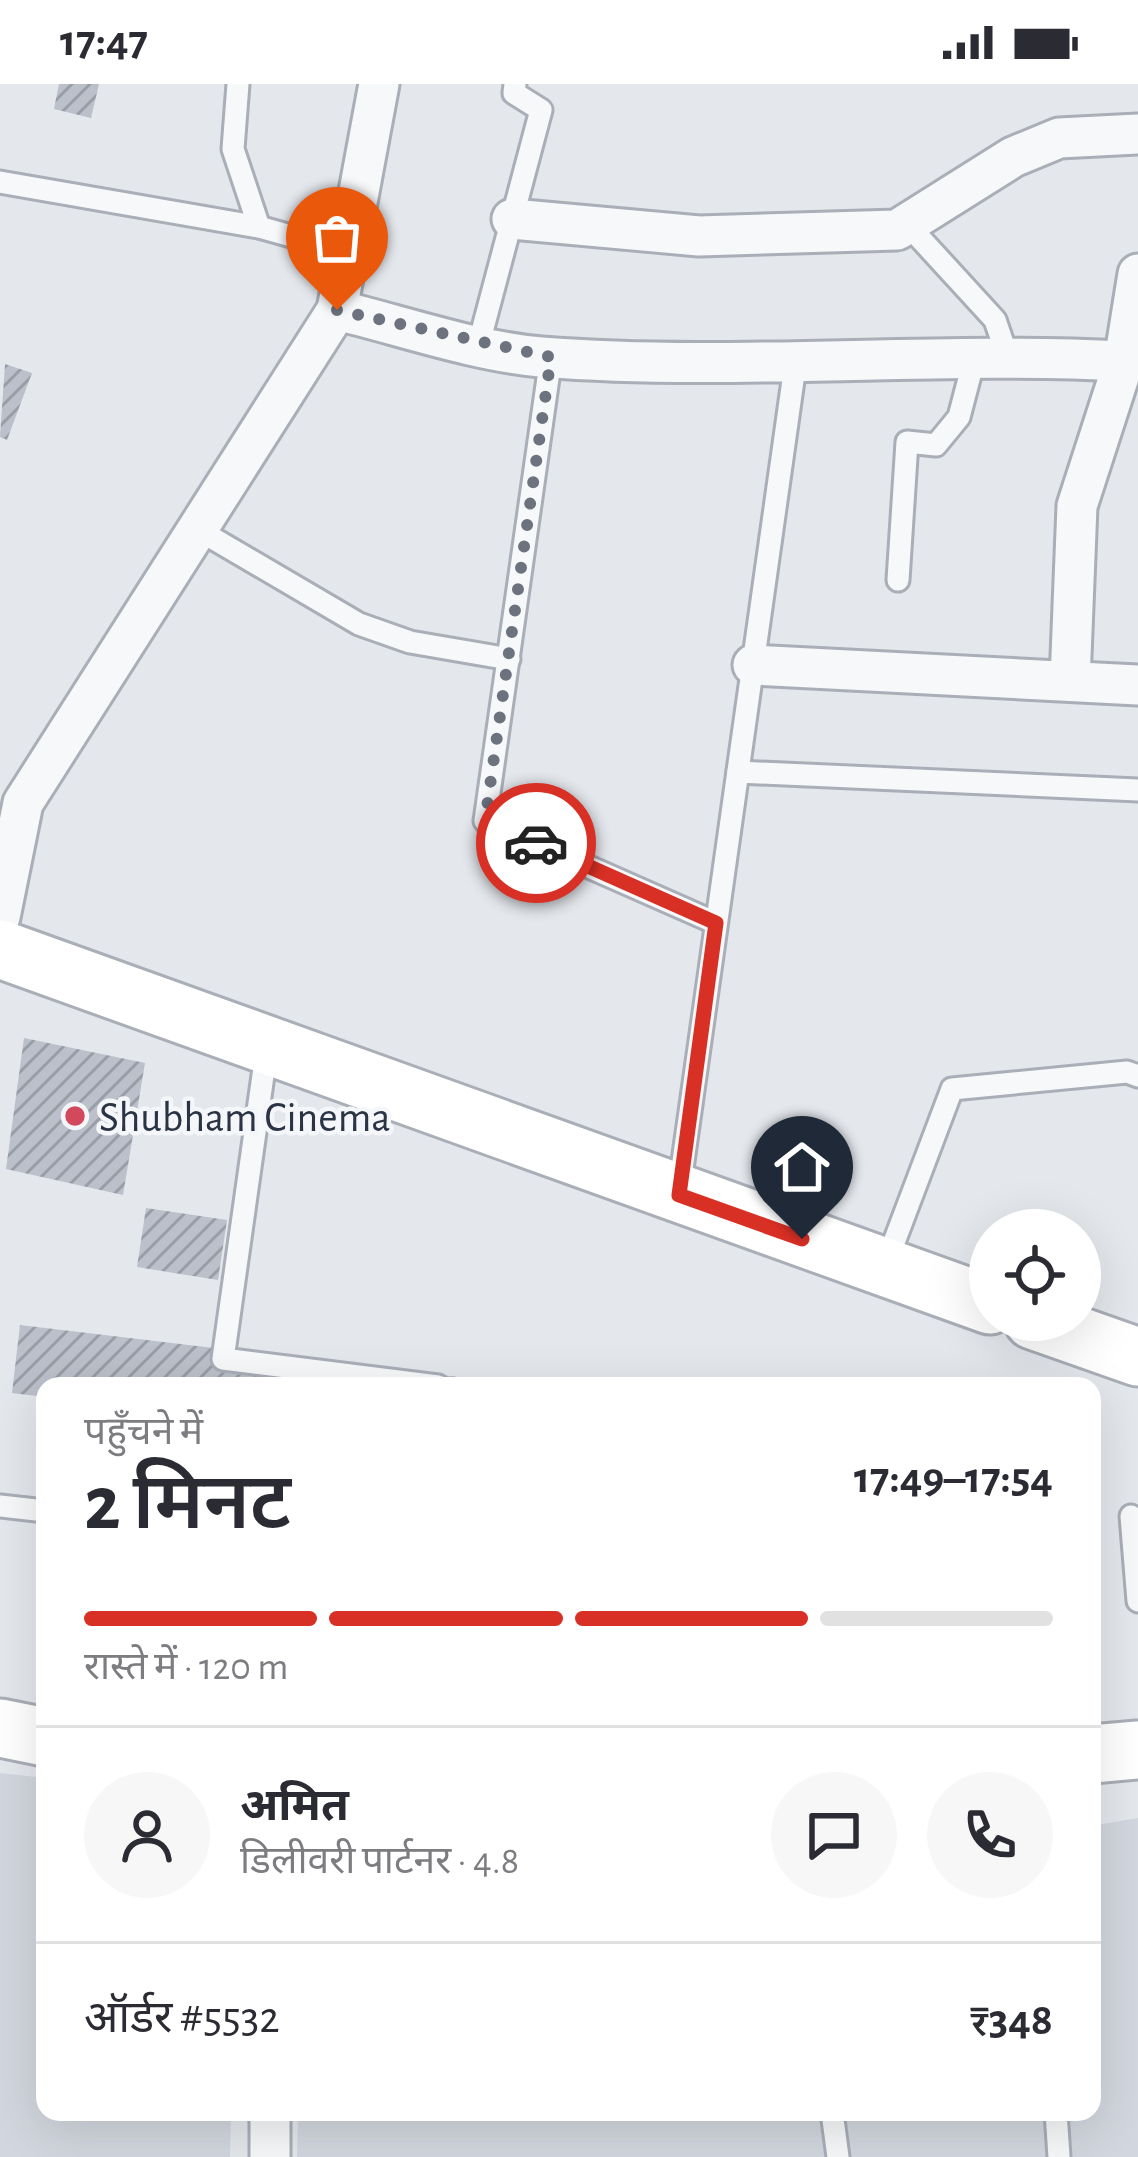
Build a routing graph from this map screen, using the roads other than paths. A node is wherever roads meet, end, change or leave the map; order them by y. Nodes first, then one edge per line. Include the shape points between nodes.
1 (238, 84) edge
2 (379, 84) edge
3 (515, 84) edge
4 (1138, 134) edge
5 (0, 182) edge
6 (512, 219) junction
7 (907, 224) junction
8 (259, 227) junction
9 (348, 252) junction
10 (1138, 274) edge
11 (337, 310) junction
12 (479, 343) junction
13 (991, 355) junction
14 (551, 357) junction
15 (796, 359) junction
16 (1124, 361) junction
17 (197, 529) junction
18 (898, 580) dead end
19 (509, 659) junction
20 (753, 665) junction
21 (1070, 681) junction
22 (1138, 685) edge
23 (738, 772) junction
24 (1138, 790) edge
25 (11, 794) edge
26 (0, 917) edge
27 (716, 923) junction
28 (0, 949) edge
29 (267, 1047) junction
30 (1138, 1076) edge
31 (679, 1195) junction
32 (885, 1268) junction
33 (969, 1298) edge
34 (1093, 1341) edge
35 (1138, 1357) edge
36 (366, 1377) edge
37 (0, 1506) edge
38 (36, 1510) edge
39 (1131, 1516) dead end
40 (1138, 1601) edge
41 (0, 1728) edge
42 (36, 1735) edge
43 (1138, 1750) edge
44 (1101, 1753) edge
45 (270, 2121) edge
46 (833, 2121) edge
47 (1057, 2121) edge
48 (270, 2157) edge
49 (838, 2157) edge
50 (1059, 2157) edge

1 - 8 lane via 233,149
2 - 9 street
3 - 6 lane via 514,93 542,110
4 - 7 street via 1059,138 1013,157
5 - 8 lane
6 - 7 street via 699,236 864,234
6 - 12 lane
7 - 13 lane via 995,320
8 - 9 lane
9 - 11 street
10 - 16 street
11 - 12 street
11 - 17 street
12 - 14 street
13 - 15 street
13 - 16 street
13 - 18 lane via 936,446 908,442
14 - 15 street
14 - 19 lane
15 - 20 lane
16 - 21 street via 1077,506
17 - 19 lane via 359,624
17 - 25 street
19 - 27 lane via 485,821
20 - 21 street
20 - 23 lane
21 - 22 street
23 - 24 lane
23 - 27 lane
25 - 26 street
27 - 31 lane
28 - 29 street
29 - 31 street
29 - 36 lane via 223,1359
30 - 32 lane via 952,1088
31 - 32 street
32 - 33 street
34 - 35 street
37 - 38 lane
39 - 40 lane
41 - 42 street
43 - 44 street
45 - 48 street
46 - 49 lane
47 - 50 lane

